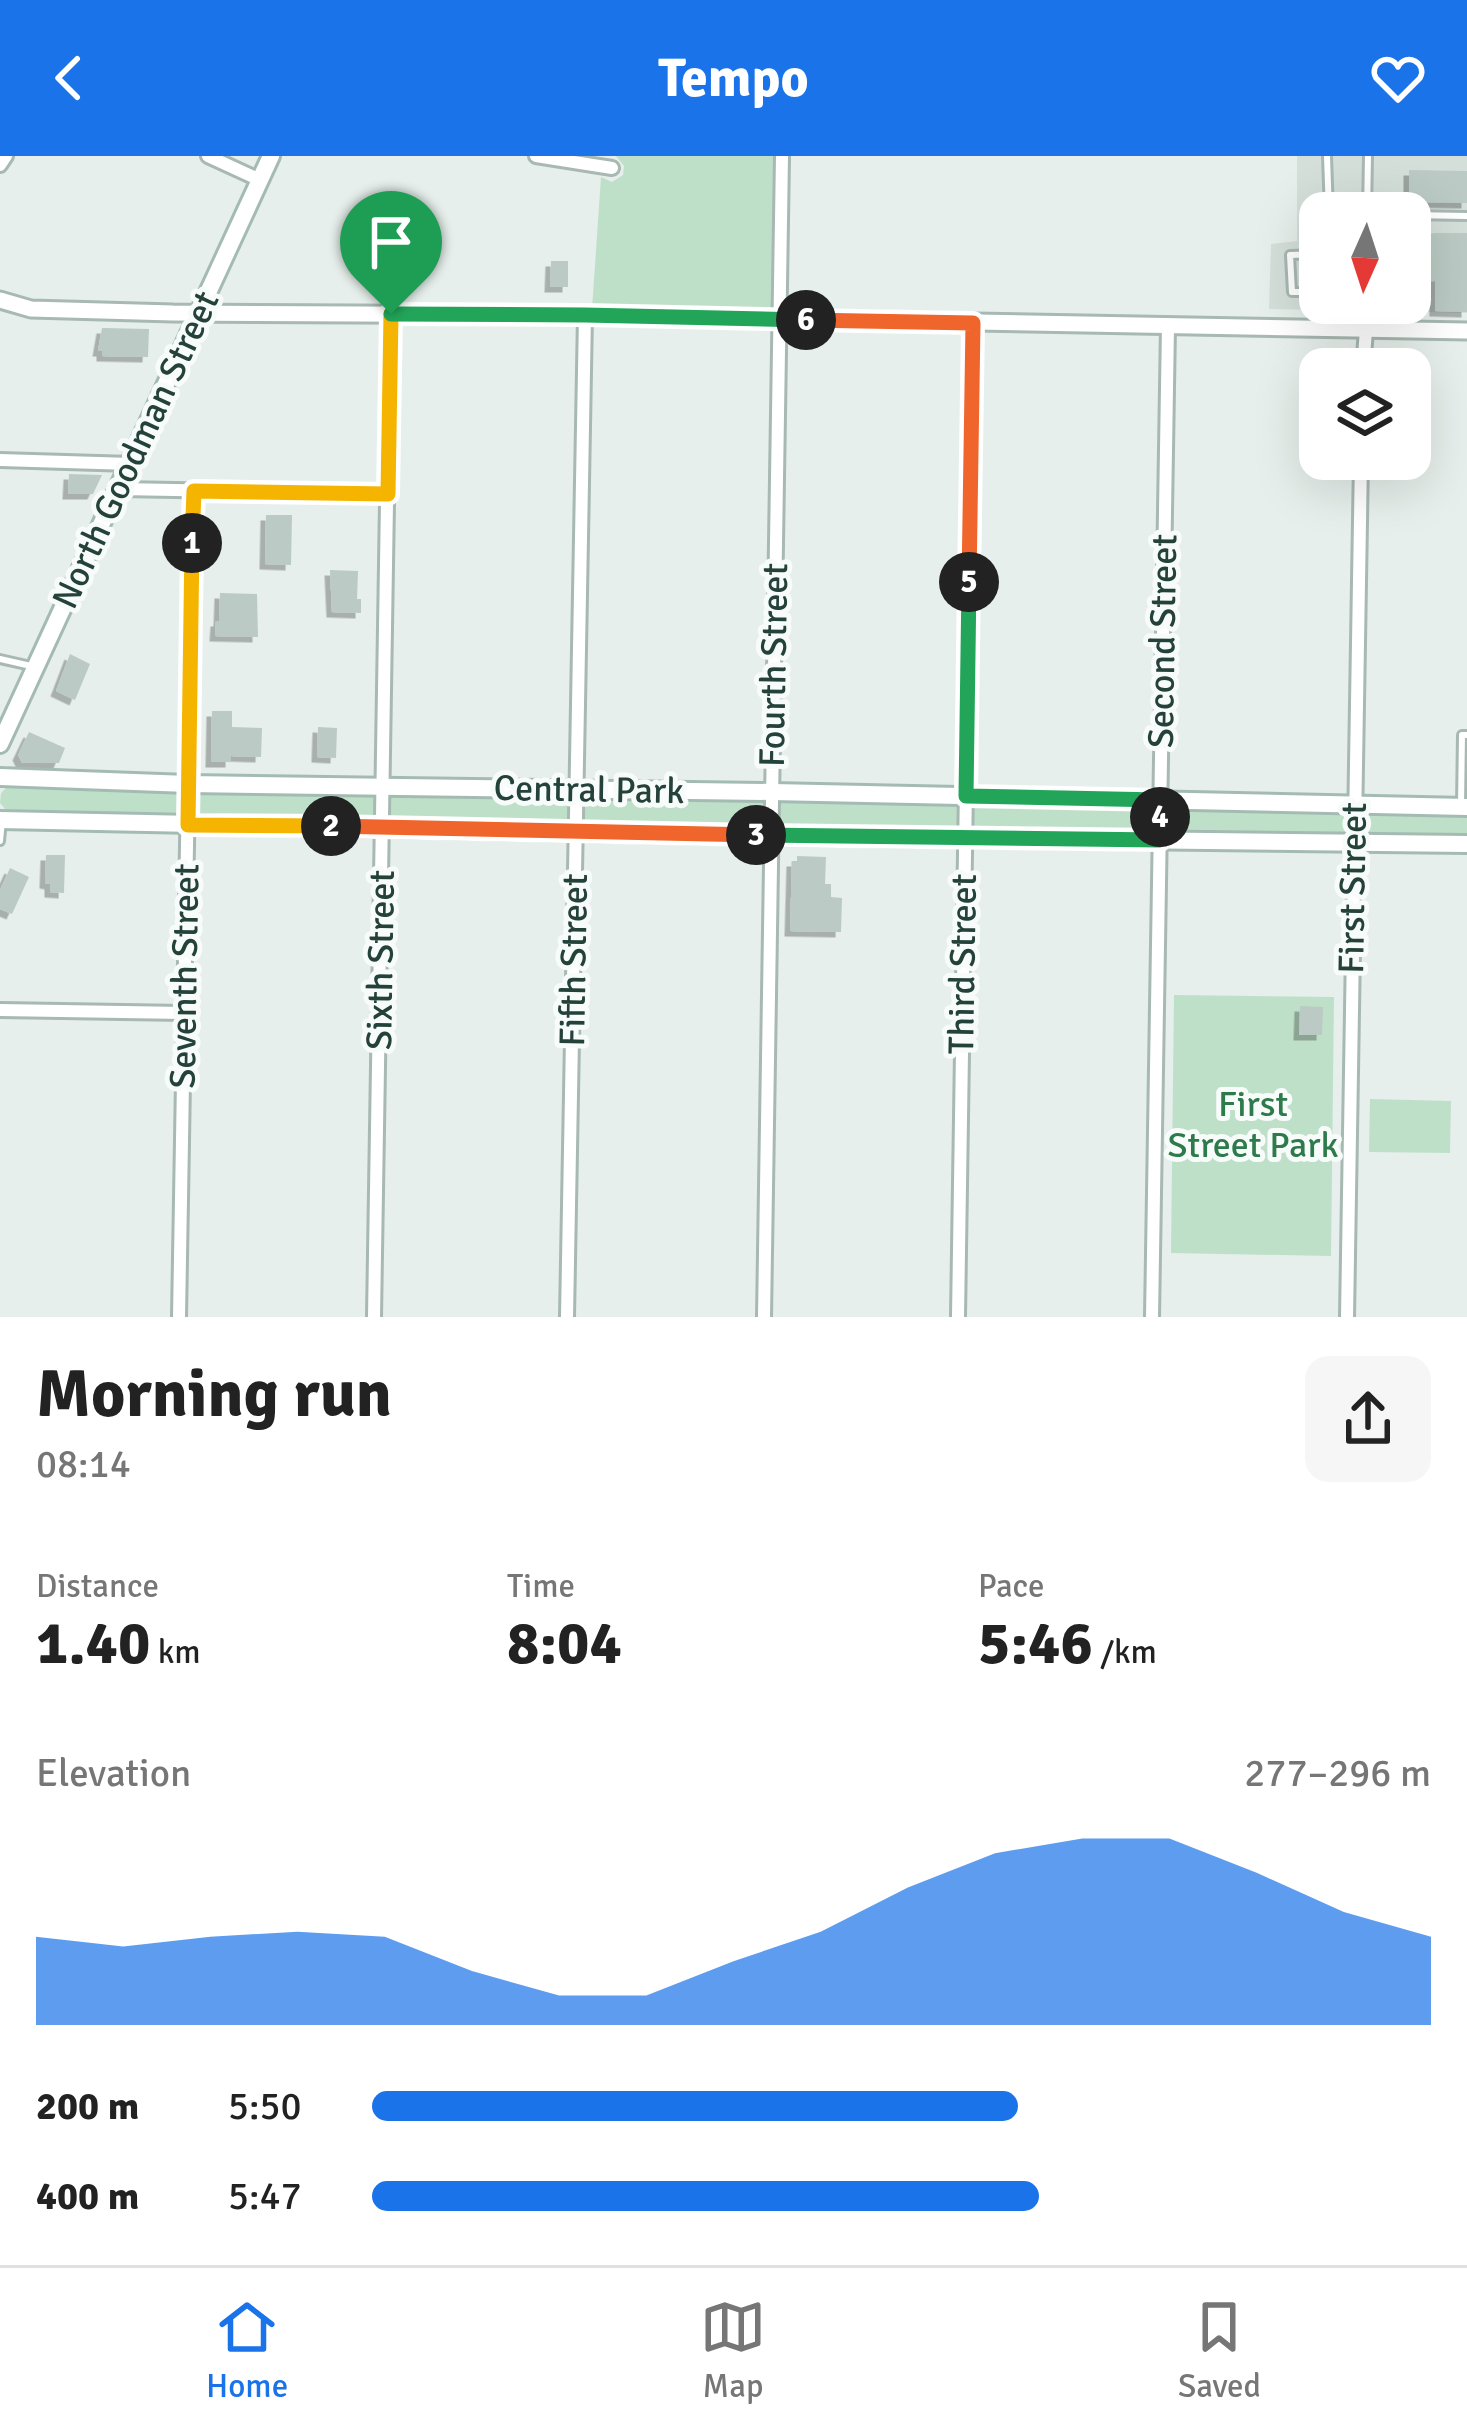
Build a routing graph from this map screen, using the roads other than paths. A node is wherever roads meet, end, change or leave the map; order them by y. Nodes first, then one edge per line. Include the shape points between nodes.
1 (7, 156) edge
2 (208, 156) edge
3 (271, 156) edge
4 (536, 156) edge
5 (782, 156) edge
6 (1327, 156) edge
7 (1368, 156) edge
8 (0, 165) edge
9 (612, 168) dead end
10 (260, 180) junction
11 (1328, 192) edge
12 (1367, 192) edge
13 (1431, 215) edge
14 (1467, 216) edge
15 (1299, 255) edge
16 (1299, 292) edge
17 (0, 300) edge
18 (199, 312) junction
19 (391, 314) junction
20 (585, 315) junction
21 (780, 320) junction
22 (973, 323) junction
23 (1366, 324) edge
24 (1168, 326) junction
25 (1366, 330) junction
26 (1467, 331) edge
27 (1365, 348) edge
28 (0, 460) edge
29 (131, 464) junction
30 (1361, 480) edge
31 (119, 489) junction
32 (194, 491) junction
33 (388, 494) junction
34 (0, 659) edge
35 (36, 667) junction
36 (6, 717) edge
37 (1467, 735) edge
38 (0, 744) edge
39 (0, 777) edge
40 (188, 784) junction
41 (384, 788) junction
42 (578, 790) junction
43 (772, 792) junction
44 (966, 796) junction
45 (1160, 800) junction
46 (1355, 804) junction
47 (1464, 807) edge
48 (1, 820) edge
49 (188, 825) junction
50 (383, 827) junction
51 (577, 832) junction
52 (771, 836) junction
53 (965, 837) junction
54 (1160, 840) junction
55 (0, 841) edge
56 (1354, 844) junction
57 (1467, 844) edge
58 (0, 1010) edge
59 (184, 1013) junction
60 (179, 1317) edge
61 (374, 1317) edge
62 (567, 1317) edge
63 (764, 1317) edge
64 (958, 1317) edge
65 (1152, 1317) edge
66 (1347, 1317) edge

1 - 8 street
2 - 10 street
3 - 10 main road, North Goodman Street
4 - 9 street
5 - 21 street, Fourth Street
6 - 11 lane
7 - 12 lane
10 - 18 main road, North Goodman Street
13 - 14 lane
15 - 16 lane via 1290,255 1292,292
17 - 18 street via 31,309
18 - 19 street
18 - 29 main road, North Goodman Street
19 - 20 street
19 - 33 street, Sixth Street
20 - 21 street
20 - 42 street, Fifth Street
21 - 22 street
21 - 43 street, Fourth Street
22 - 24 street
22 - 44 street, Third Street
23 - 25 lane
24 - 25 street
24 - 45 street, Second Street
25 - 26 street
25 - 27 street
28 - 29 street
29 - 31 main road, North Goodman Street
30 - 46 street, First Street
31 - 32 street
31 - 35 main road, North Goodman Street
32 - 33 street
32 - 40 street, Seventh Street
33 - 41 street, Sixth Street
34 - 35 lane
35 - 36 main road, North Goodman Street
36 - 38 main road, North Goodman Street
37 - 47 lane
39 - 40 main road, Central Park
40 - 41 main road, Central Park
40 - 49 street, Seventh Street
41 - 42 main road, Central Park
41 - 50 street, Sixth Street
42 - 43 main road, Central Park
42 - 51 street, Fifth Street
43 - 44 main road, Central Park
43 - 52 street, Fourth Street
44 - 45 main road, Central Park
44 - 53 street, Third Street
45 - 46 main road, Central Park
45 - 54 street, Second Street
46 - 47 main road, Central Park
46 - 56 street, First Street
48 - 49 main road, Central Park
48 - 55 lane
49 - 50 main road, Central Park
49 - 59 street, Seventh Street
50 - 51 main road, Central Park
50 - 61 street, Sixth Street
51 - 52 main road, Central Park
51 - 62 street, Fifth Street
52 - 53 main road, Central Park
52 - 63 street, Fourth Street
53 - 54 main road, Central Park
53 - 64 street, Third Street
54 - 56 main road, Central Park
54 - 65 street, Second Street
56 - 57 main road, Central Park
56 - 66 street, First Street
58 - 59 street
59 - 60 street, Seventh Street

